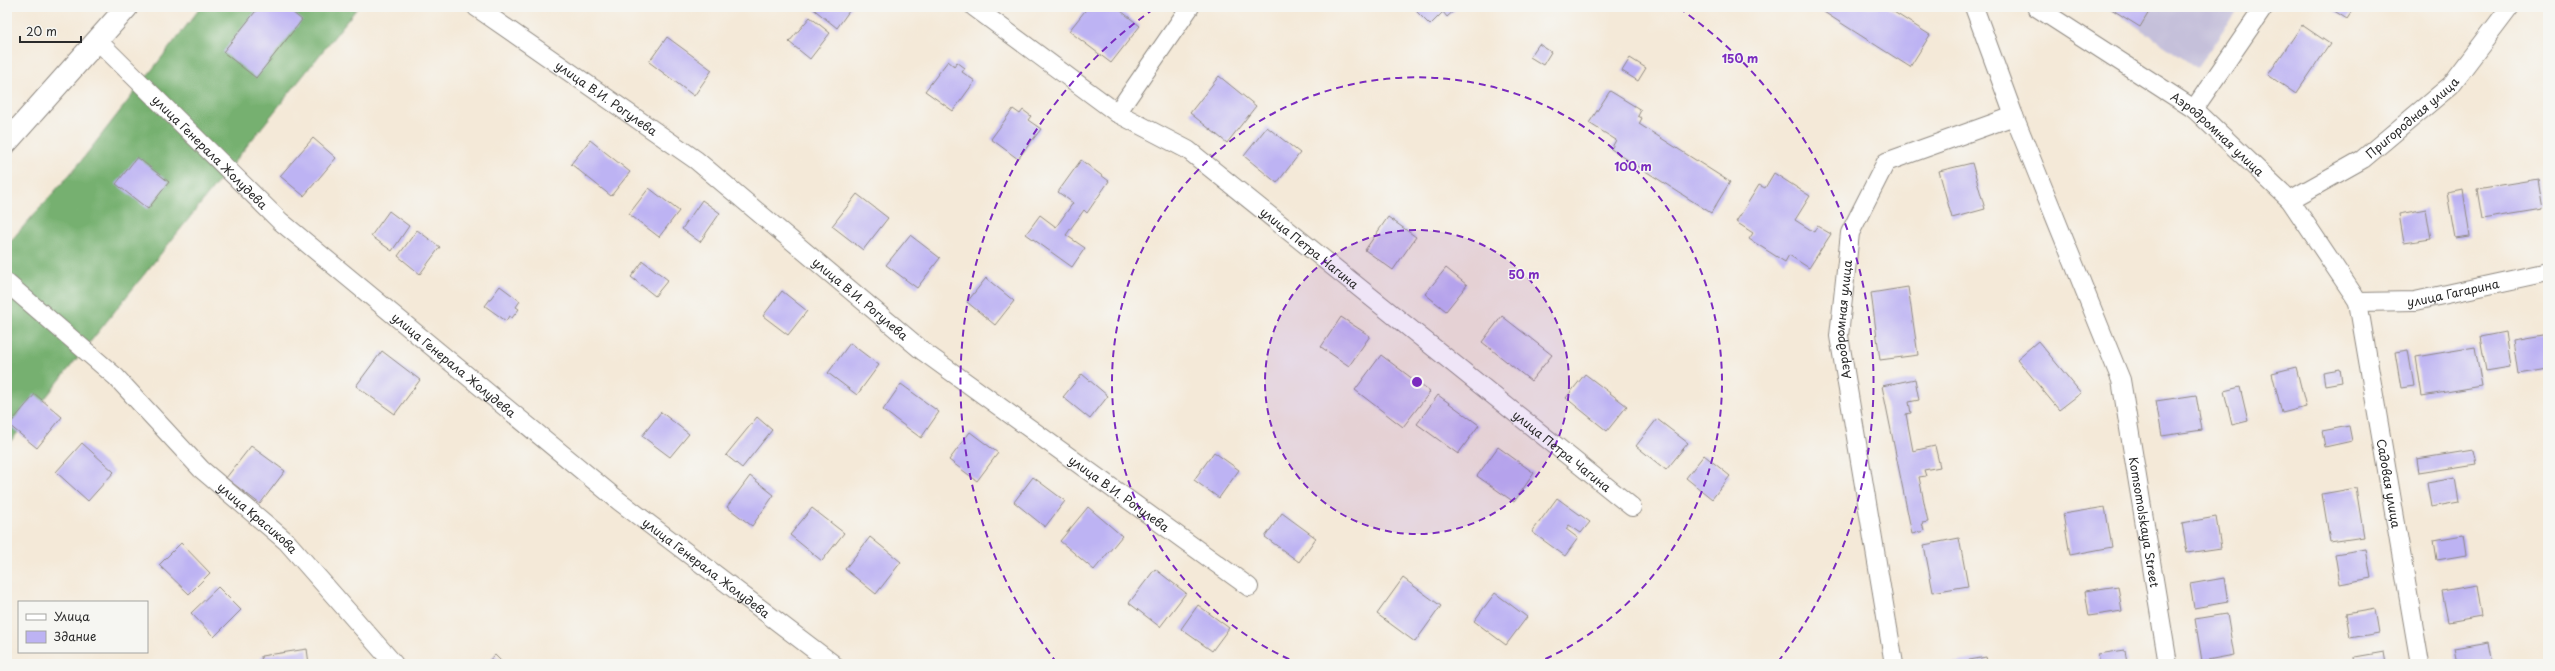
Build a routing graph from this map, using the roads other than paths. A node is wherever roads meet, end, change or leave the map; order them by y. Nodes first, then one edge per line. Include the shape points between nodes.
1 (126, 7) edge
2 (476, 7) edge
3 (974, 7) edge
4 (1190, 7) edge
5 (1974, 7) edge
6 (2036, 7) edge
7 (2264, 7) edge
8 (2510, 7) edge
9 (97, 40) junction
10 (2194, 109) junction
11 (1117, 112) junction
12 (2014, 116) junction
13 (7, 142) edge
14 (2290, 200) junction
15 (2548, 272) edge
16 (7, 283) edge
17 (2358, 302) junction
18 (1632, 506) dead end
19 (1249, 587) dead end
20 (394, 664) edge
21 (833, 664) edge
22 (1894, 664) edge
23 (2168, 664) edge
24 (2420, 664) edge

1 - 9 street
2 - 19 street, улица В.И. Рогулева via 696,160 924,352
3 - 11 street, улица Петра Чагина
4 - 11 street
5 - 12 street, Komsomolskaya Street
6 - 10 street, Аэродромная улица
7 - 10 street
8 - 14 street, Пригородная улица via 2451,85 2363,159
9 - 13 street
9 - 21 street, улица Генерала Жолудева via 280,221 619,501
10 - 14 street, Аэродромная улица
11 - 18 street, улица Петра Чагина via 1188,150
12 - 22 street, Аэродромная улица via 1886,162 1850,233 1839,336
12 - 23 street, Komsomolskaya Street via 2121,380
14 - 17 street, Аэродромная улица
15 - 17 street, улица Гагарина via 2415,302
16 - 20 street, улица Красикова via 116,377 201,469 287,542
17 - 24 street, Садовая улица

